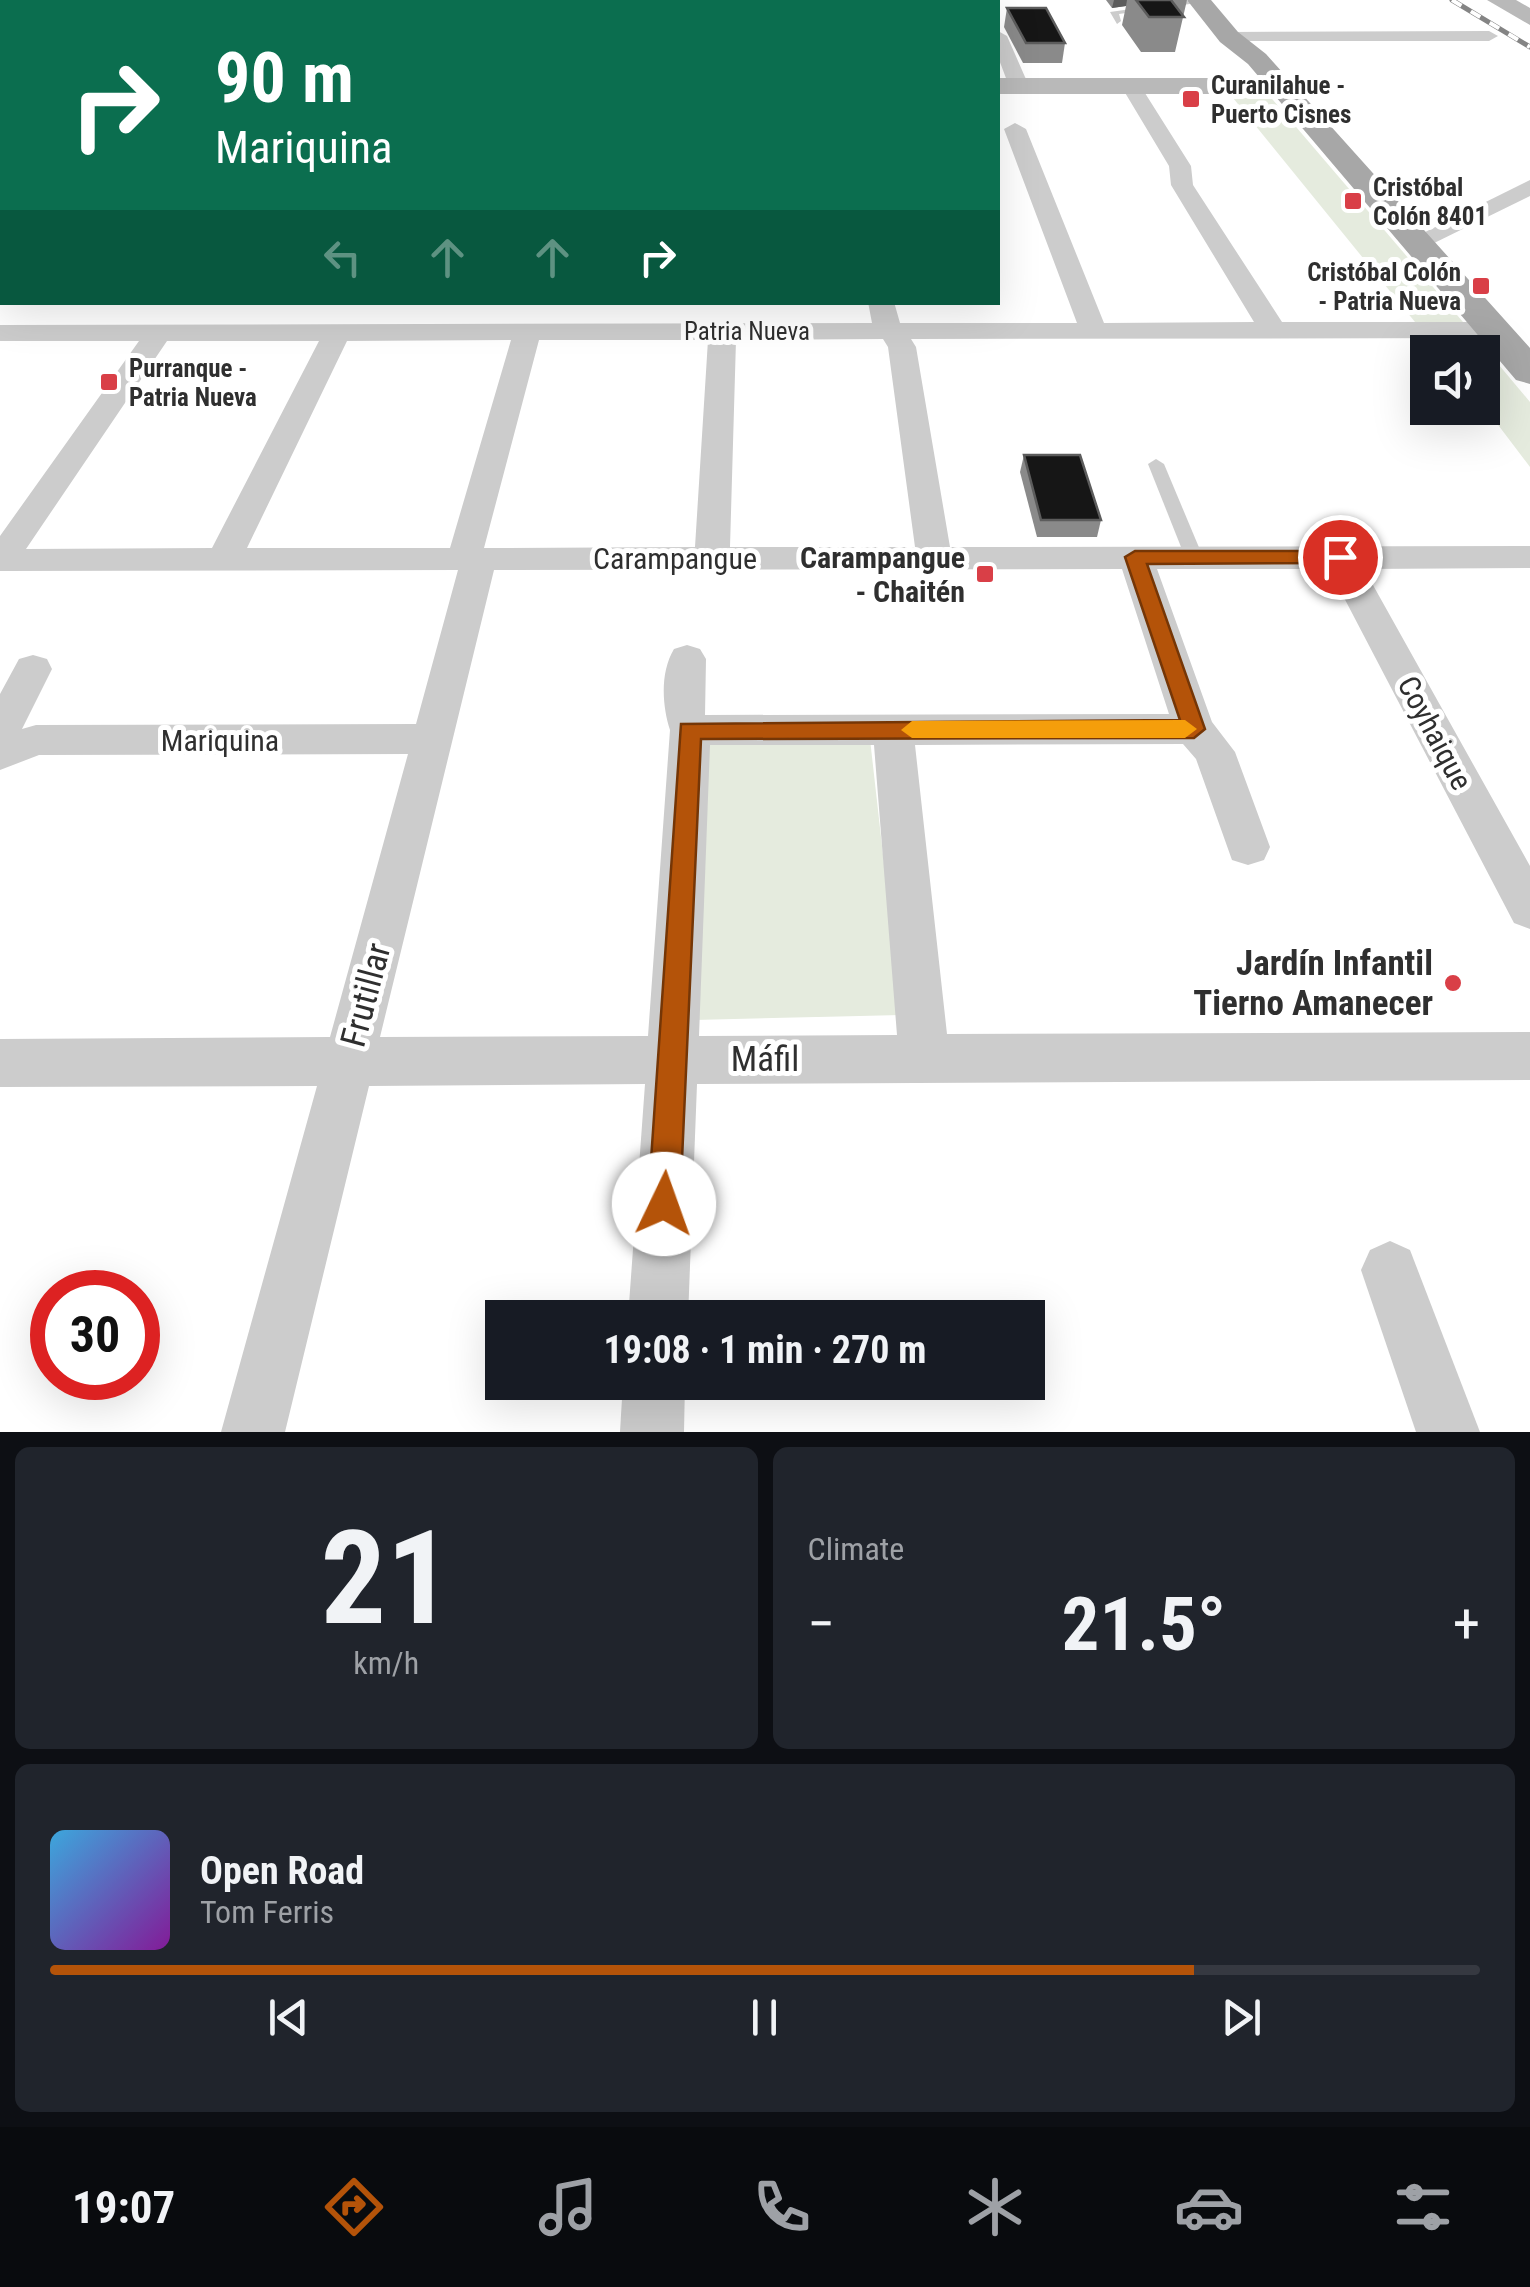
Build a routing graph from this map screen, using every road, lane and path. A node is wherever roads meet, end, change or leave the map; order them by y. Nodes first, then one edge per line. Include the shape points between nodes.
1 (1498, 0) edge
2 (1200, 1) edge
3 (1530, 18) edge
4 (1117, 21) dead end
5 (1489, 36) dead end
6 (1229, 37) junction
7 (1000, 46) edge
8 (1007, 80) edge
9 (1275, 80) junction
10 (1132, 86) junction
11 (1014, 129) dead end
12 (1530, 186) edge
13 (1417, 242) junction
14 (291, 305) edge
15 (491, 305) edge
16 (686, 305) edge
17 (887, 317) edge
18 (1094, 330) junction
19 (1273, 330) junction
20 (1493, 330) junction
21 (159, 332) junction
22 (277, 332) junction
23 (337, 332) junction
24 (483, 332) junction
25 (526, 332) junction
26 (684, 332) junction
27 (722, 332) junction
28 (0, 333) edge
29 (1530, 372) edge
30 (1156, 464) dead end
31 (1530, 556) edge
32 (1135, 557) junction
33 (1194, 557) junction
34 (1340, 557) junction
35 (712, 558) junction
36 (934, 558) junction
37 (224, 559) junction
38 (472, 559) junction
39 (1, 560) edge
40 (687, 659) dead end
41 (33, 668) dead end
42 (1194, 729) junction
43 (690, 730) junction
44 (893, 730) junction
45 (433, 739) junction
46 (4, 751) edge
47 (1248, 847) dead end
48 (1530, 909) edge
49 (1530, 1056) edge
50 (924, 1059) junction
51 (672, 1060) junction
52 (349, 1061) junction
53 (0, 1063) edge
54 (1390, 1270) dead end
55 (659, 1300) edge
56 (653, 1400) edge
57 (253, 1432) edge
58 (652, 1432) edge
59 (1448, 1432) edge

1 - 3 main road
2 - 4 lane via 1114,12
2 - 6 main road
5 - 6 street
6 - 9 main road
7 - 8 street
8 - 9 main road
8 - 10 main road
9 - 10 main road
9 - 13 main road
10 - 19 street via 1180,166 1182,185
11 - 18 street via 1025,180
12 - 13 street
13 - 20 main road
14 - 22 street
15 - 24 street
16 - 26 street
17 - 18 street, Patria Nueva
17 - 27 street, Patria Nueva
17 - 36 street via 902,347
18 - 19 street, Patria Nueva
19 - 20 street, Patria Nueva
20 - 29 main road
21 - 22 street, Patria Nueva
21 - 28 street, Patria Nueva
21 - 39 street
22 - 23 street, Patria Nueva
23 - 24 street, Patria Nueva
23 - 37 street
24 - 25 street, Patria Nueva
25 - 26 street, Patria Nueva
25 - 38 street, Frutillar
26 - 27 street, Patria Nueva
27 - 35 street
30 - 33 lane
31 - 34 street, Carampangue
32 - 33 street, Carampangue
32 - 36 street, Carampangue
32 - 42 street
33 - 34 street, Carampangue
34 - 48 street, Coyhaique
35 - 36 street, Carampangue
35 - 38 street, Carampangue
37 - 38 street, Carampangue
37 - 39 street, Carampangue
38 - 45 street, Frutillar
40 - 43 street via 683,710
41 - 46 street via 1,728
42 - 44 street
42 - 47 street via 1214,752
43 - 44 street
43 - 51 street
44 - 50 street
45 - 46 street, Mariquina via 36,740
45 - 52 street, Frutillar
49 - 50 street, Máfil
50 - 51 street, Máfil
51 - 52 street, Máfil
51 - 55 street
52 - 53 street, Máfil
52 - 57 street, Frutillar
54 - 59 street
56 - 58 street

